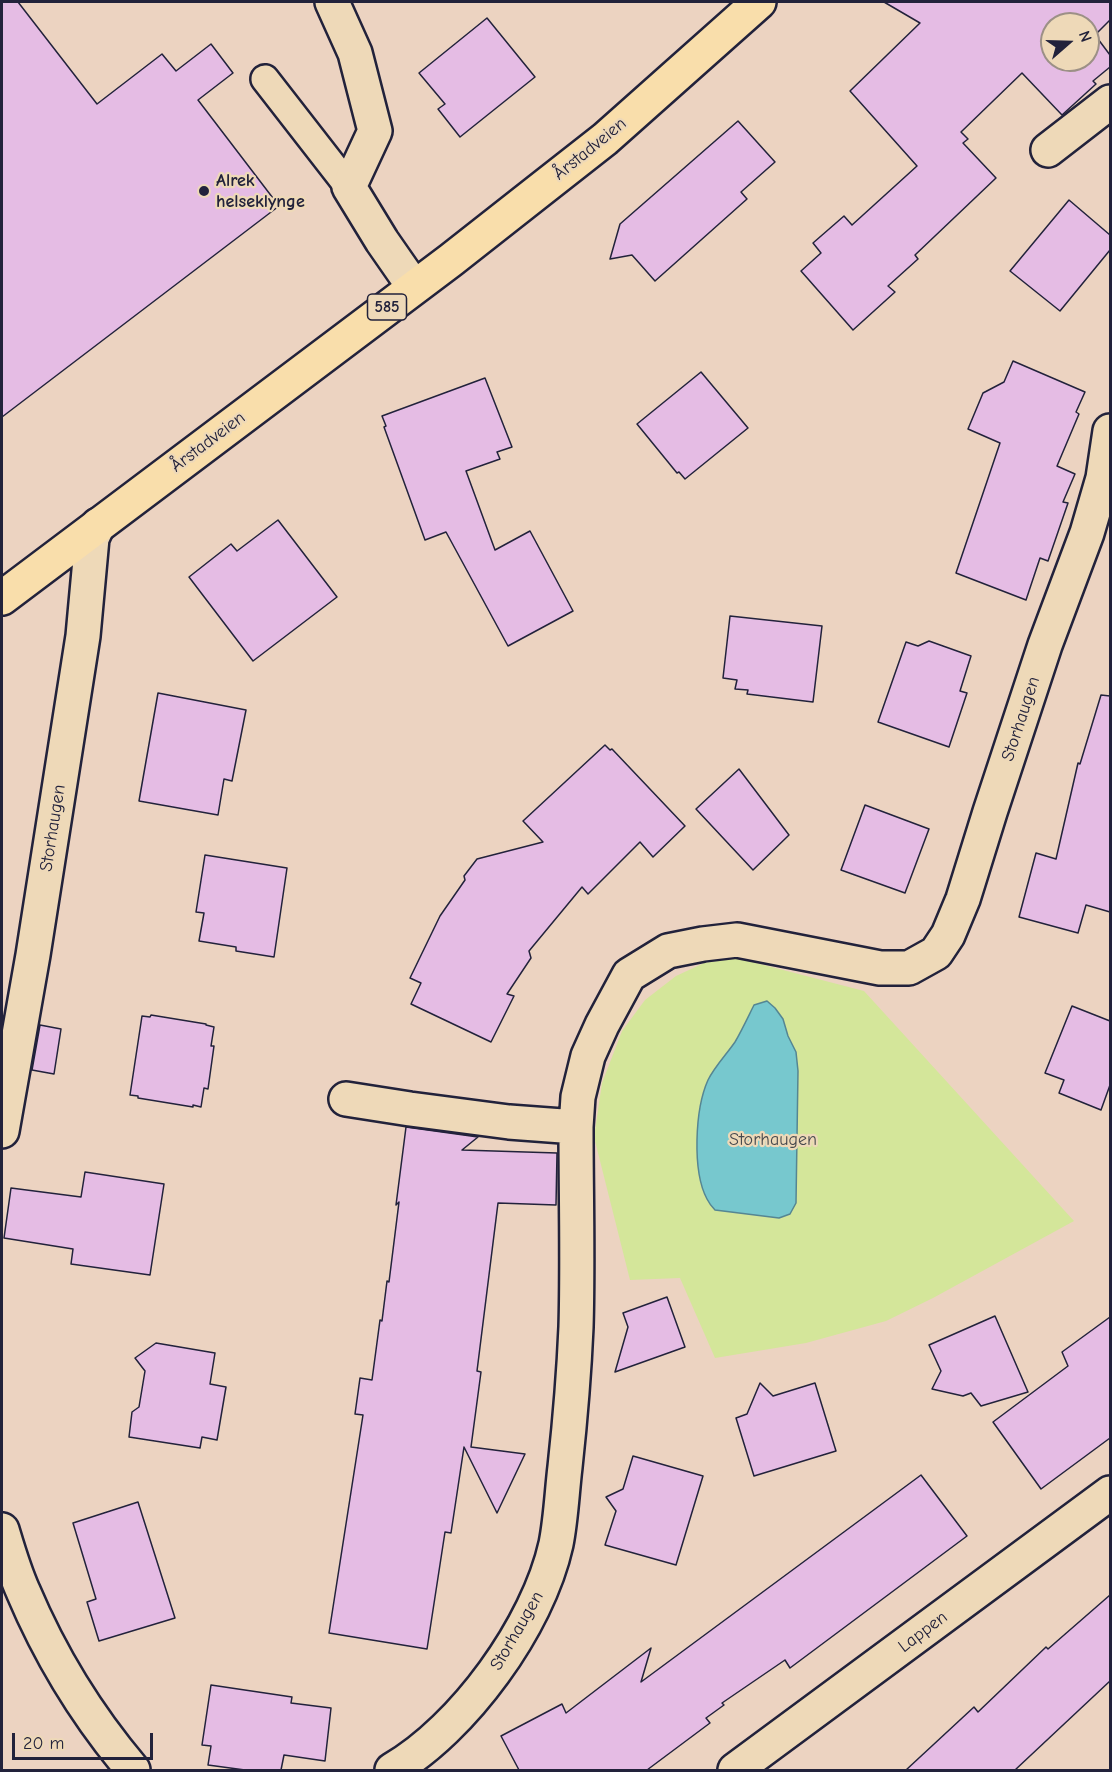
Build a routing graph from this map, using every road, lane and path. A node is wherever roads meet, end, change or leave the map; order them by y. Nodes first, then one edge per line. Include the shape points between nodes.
1 (332, 2) edge
2 (759, 2) edge
3 (265, 79) dead end
4 (1110, 102) edge
5 (1048, 150) dead end
6 (349, 187) junction
7 (414, 287) junction
8 (1110, 431) edge
9 (98, 525) junction
10 (2, 598) edge
11 (346, 1099) dead end
12 (576, 1127) junction
13 (2, 1131) edge
14 (1110, 1492) edge
15 (2, 1530) edge
16 (133, 1770) edge
17 (392, 1770) edge
18 (735, 1770) edge

1 - 6 street via 355,53 375,131
2 - 7 main road, Årstadveien / 585 via 605,139
3 - 6 lane
4 - 5 street
6 - 7 street
7 - 9 main road, Årstadveien / 585
8 - 12 street, Storhaugen via 1103,478 1087,533 963,899 936,952 909,968 880,968 737,940 668,951 629,975 602,1025 588,1056 578,1097
9 - 10 main road, Årstadveien / 585
9 - 13 street, Storhaugen via 92,538 83,636
11 - 12 street via 509,1122
12 - 17 street, Storhaugen via 576,1326 556,1544 530,1613 490,1677 434,1739
14 - 18 street, Lappen
15 - 16 street via 22,1590 66,1677

